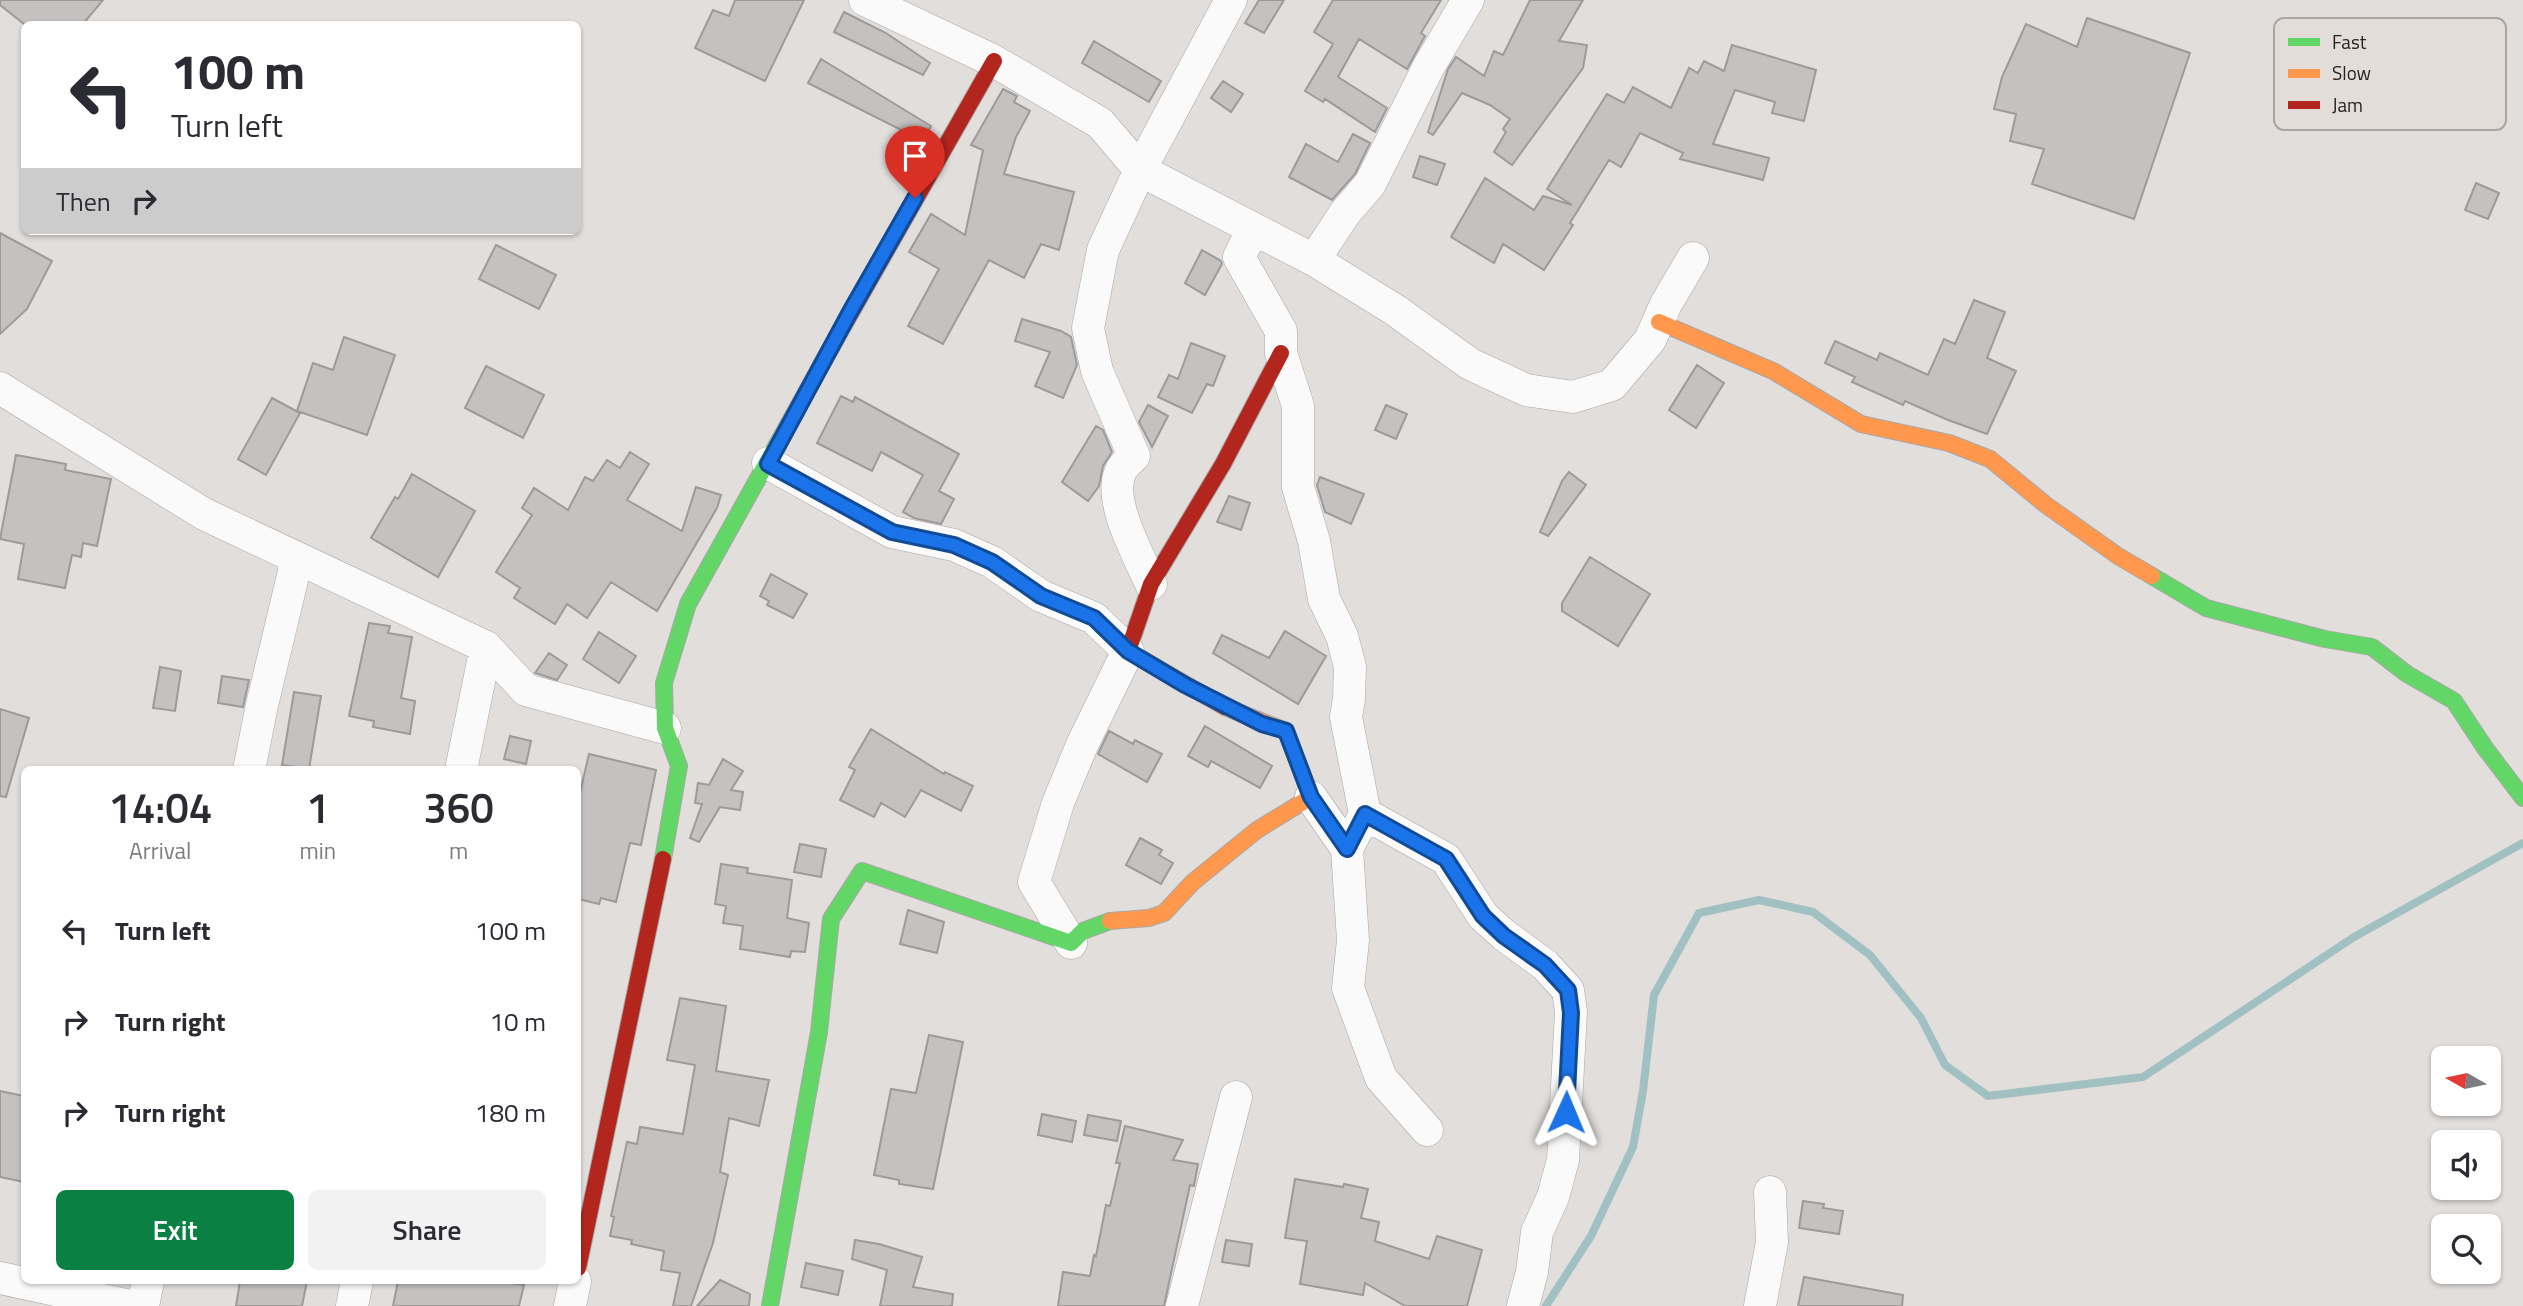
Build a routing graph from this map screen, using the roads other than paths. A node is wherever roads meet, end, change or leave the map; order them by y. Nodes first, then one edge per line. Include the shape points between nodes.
1 (1231, 0) edge
2 (1468, 0) edge
3 (885, 4) edge
4 (994, 61) junction
5 (1140, 170) junction
6 (1253, 229) junction
7 (1692, 258) dead end
8 (1314, 260) junction
9 (1659, 322) junction
10 (1281, 353) junction
11 (0, 388) edge
12 (768, 464) junction
13 (297, 559) junction
14 (1151, 584) junction
15 (486, 647) junction
16 (1128, 651) junction
17 (665, 728) junction
18 (250, 766) edge
19 (462, 766) edge
20 (1311, 797) junction
21 (2523, 798) edge
22 (1365, 814) junction
23 (1347, 849) junction
24 (1071, 943) junction
25 (1236, 1097) dead end
26 (1427, 1130) dead end
27 (1770, 1192) dead end
28 (581, 1254) edge
29 (0, 1278) edge
30 (21, 1283) edge
31 (28, 1284) edge
32 (147, 1284) edge
33 (356, 1284) edge
34 (574, 1284) edge
35 (130, 1306) edge
36 (143, 1306) edge
37 (352, 1306) edge
38 (570, 1306) edge
39 (770, 1306) edge
40 (1182, 1306) edge
41 (1523, 1306) edge
42 (1760, 1306) edge

1 - 5 street
2 - 8 street via 1370,184
3 - 4 street
4 - 5 street via 1100,123
4 - 12 street
5 - 6 street
5 - 14 street via 1103,250 1088,328 1097,371 1134,456 1120,470 1115,492
6 - 8 street
6 - 10 street via 1240,257 1281,331
7 - 9 street
8 - 9 street via 1470,364 1526,390 1573,397 1612,385 1650,340
9 - 21 street via 1773,370 1861,424 1949,443 1990,459 2118,556 2206,608 2372,647 2454,701
10 - 14 street via 1223,464
10 - 22 street via 1298,406 1298,487 1324,599 1342,636 1350,667 1346,717
11 - 13 street via 204,514
12 - 16 street via 892,532 954,545 992,562 1041,596 1094,618
12 - 17 street via 688,604 664,683
13 - 15 street
13 - 18 street
14 - 16 street
15 - 17 street via 526,690
15 - 19 street
16 - 20 street via 1262,724 1286,731
16 - 24 street via 1058,803 1034,882
17 - 28 street via 679,766 668,837
20 - 23 street
20 - 24 street via 1257,830 1193,882 1164,913 1103,922 1083,930
22 - 23 street
22 - 41 street via 1446,859 1483,916 1545,965 1568,990 1571,1013 1563,1160 1537,1232
23 - 26 street via 1353,940 1348,988 1381,1078
24 - 39 street via 862,871 831,919 819,1032
25 - 40 street
27 - 42 street via 1772,1242
29 - 30 street
31 - 35 street
32 - 36 street
33 - 37 street
34 - 38 street

